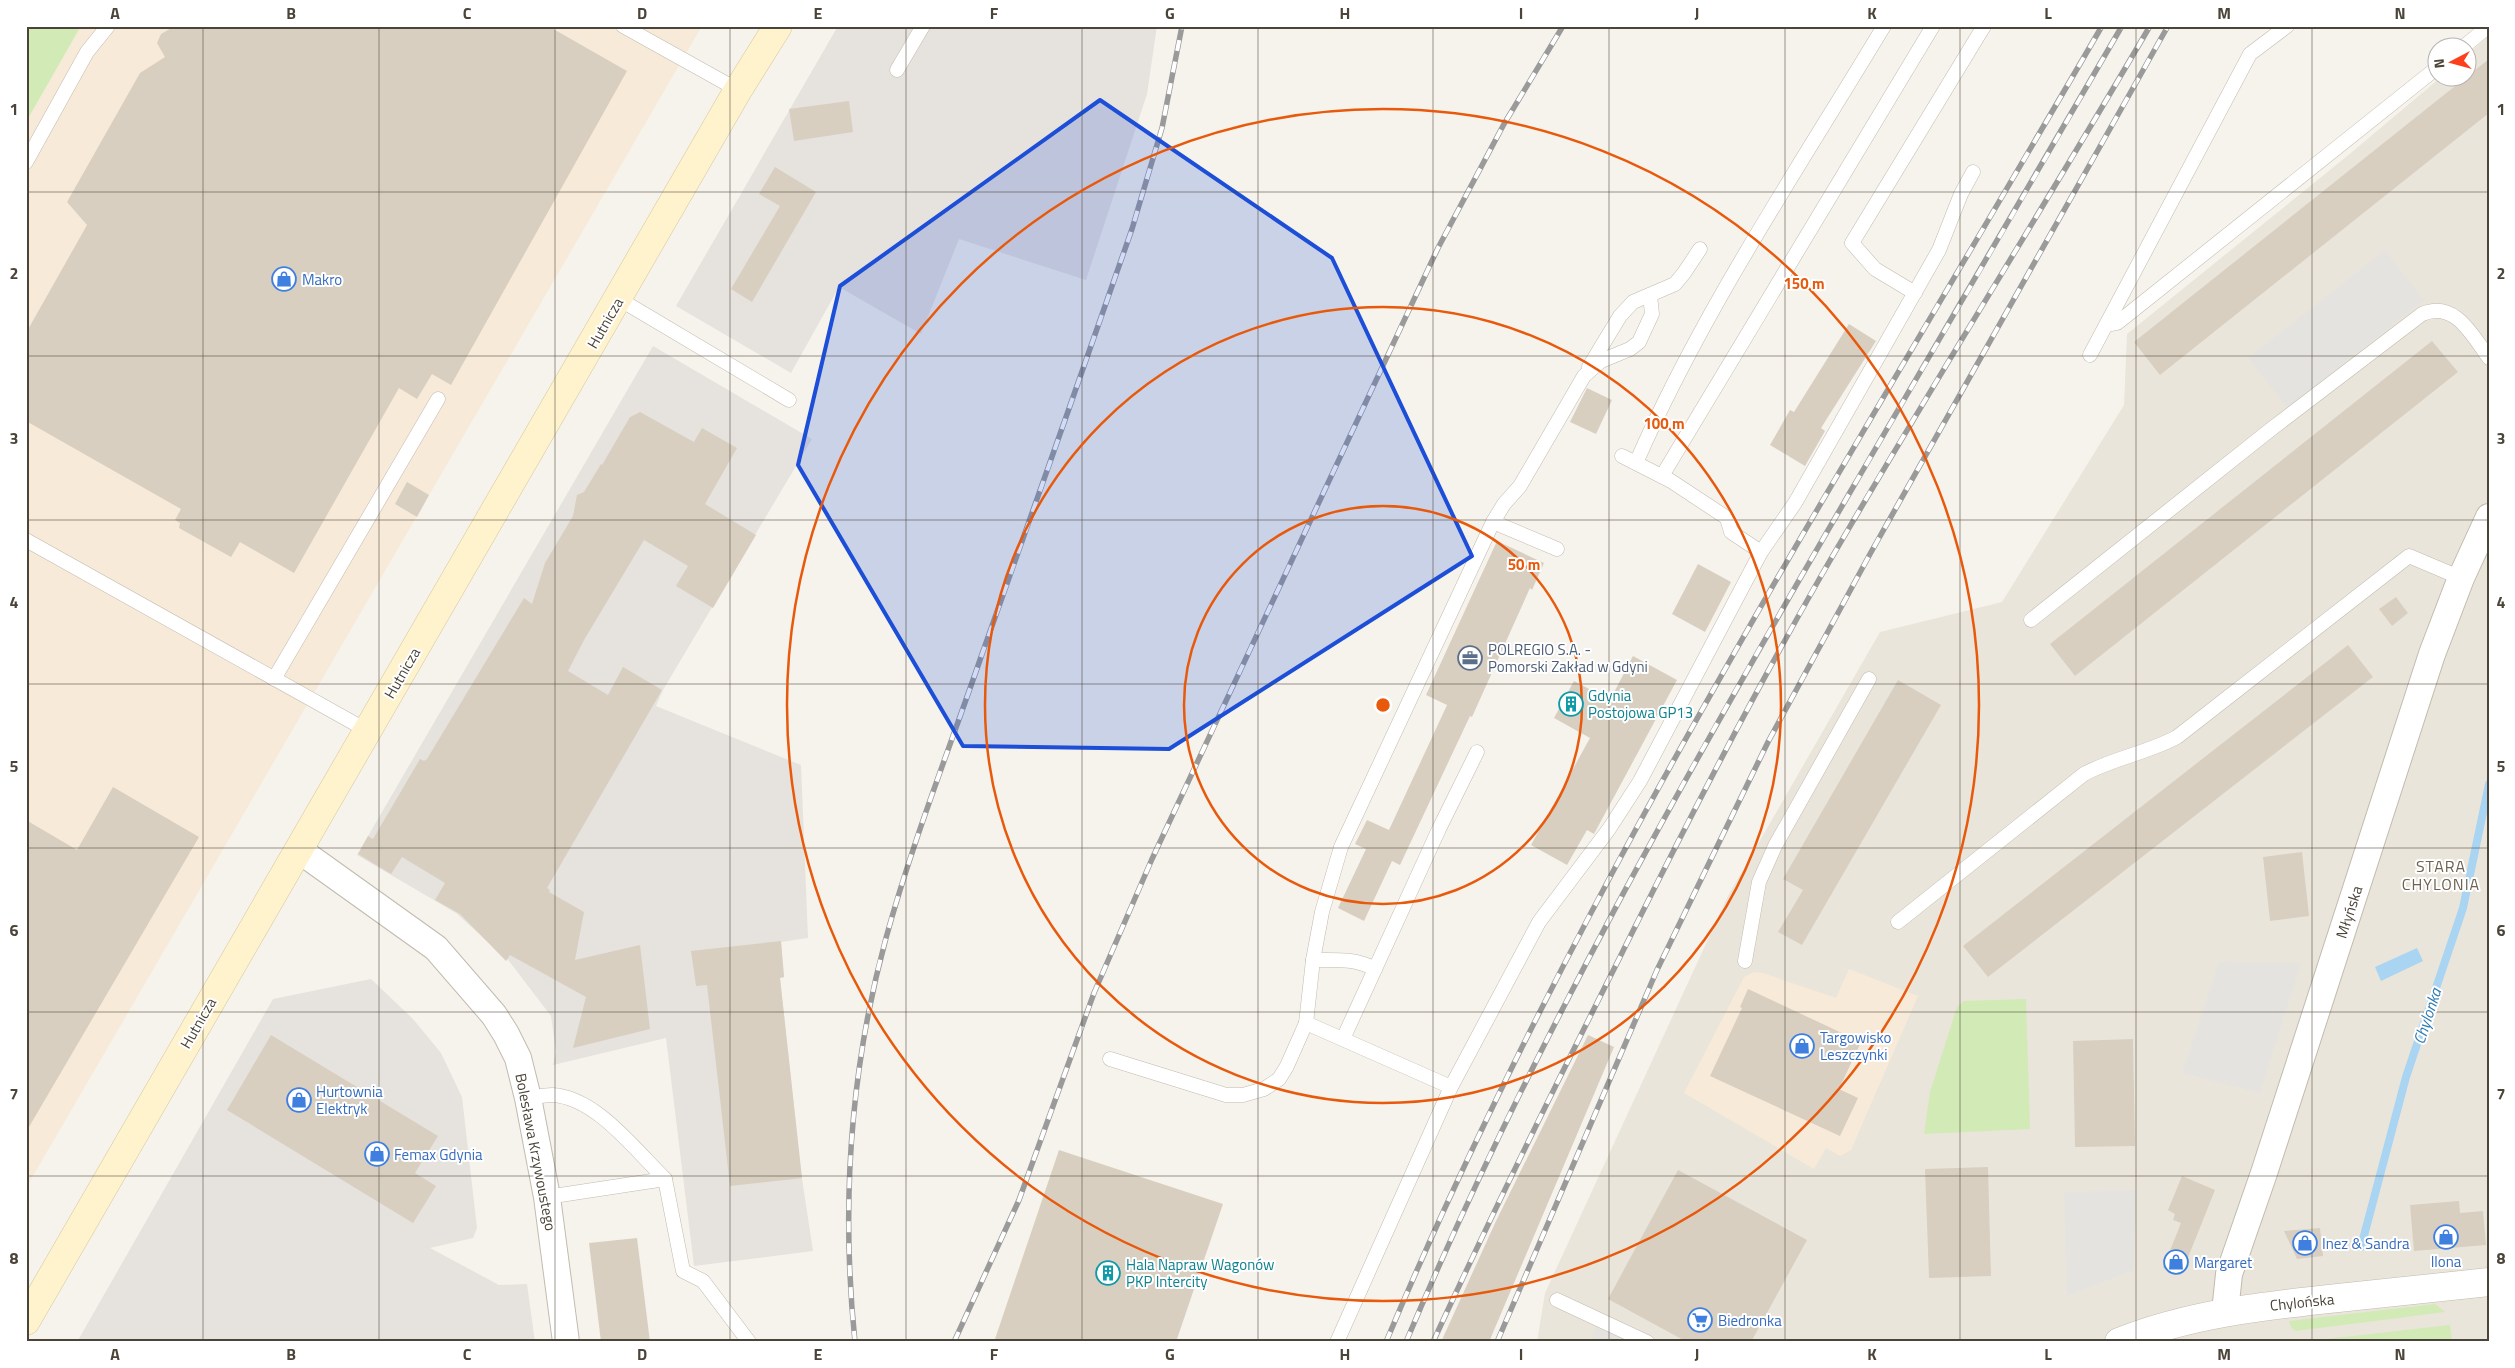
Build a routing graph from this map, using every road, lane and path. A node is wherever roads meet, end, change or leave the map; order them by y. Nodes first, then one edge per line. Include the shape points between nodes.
1 (108, 26) edge
2 (778, 26) edge
3 (923, 26) edge
4 (1884, 26) edge
5 (1933, 26) edge
6 (1984, 26) edge
7 (2287, 26) edge
8 (2489, 26) edge
9 (624, 27) edge
10 (2474, 38) edge
11 (897, 70) dead end
12 (2428, 75) edge
13 (738, 90) junction
14 (26, 162) edge
15 (1973, 172) dead end
16 (1700, 249) dead end
17 (1915, 293) junction
18 (1650, 295) junction
19 (619, 299) junction
20 (2107, 325) junction
21 (2090, 355) dead end
22 (2489, 358) edge
23 (1584, 376) junction
24 (438, 399) dead end
25 (789, 400) dead end
26 (1622, 456) dead end
27 (1636, 464) junction
28 (1662, 476) junction
29 (2489, 517) edge
30 (1493, 522) junction
31 (26, 540) edge
32 (1557, 549) dead end
33 (1761, 552) junction
34 (2461, 578) junction
35 (2030, 620) dead end
36 (274, 678) junction
37 (1869, 679) dead end
38 (368, 731) junction
39 (1477, 752) dead end
40 (299, 850) junction
41 (1898, 922) dead end
42 (1313, 960) junction
43 (1745, 961) dead end
44 (1375, 969) junction
45 (1306, 1023) junction
46 (1343, 1039) junction
47 (1110, 1059) dead end
48 (1451, 1087) junction
49 (528, 1098) junction
50 (665, 1179) junction
51 (547, 1197) junction
52 (2489, 1282) edge
53 (1557, 1300) dead end
54 (2225, 1312) junction
55 (26, 1321) edge
56 (1645, 1341) edge
57 (566, 1342) edge
58 (749, 1342) edge
59 (1337, 1342) edge
60 (2119, 1342) edge

1 - 14 lane via 87,52
2 - 13 main road, Hutnicza
3 - 11 lane
4 - 27 lane via 1717,303 1685,361
5 - 28 lane
6 - 17 lane via 1852,243 1875,269
7 - 20 lane via 2250,54
8 - 10 lane
9 - 13 lane
12 - 20 lane via 2126,316
13 - 19 main road, Hutnicza
15 - 17 lane via 1939,250
16 - 18 lane via 1675,284
17 - 33 lane via 1795,503
18 - 23 lane via 1633,302 1620,316
18 - 23 lane via 1652,314 1639,342 1597,364
19 - 25 lane
19 - 38 main road, Hutnicza
20 - 21 lane
22 - 35 lane via 2459,318 2444,310 2422,314
23 - 30 lane via 1520,486
24 - 36 lane
26 - 27 lane
27 - 28 lane
28 - 33 lane via 1727,518 1731,532
29 - 34 street, Młyńska
30 - 32 lane
30 - 42 lane via 1341,847 1322,912
31 - 36 lane
33 - 48 lane via 1640,780 1609,829 1539,922
34 - 41 lane via 2409,556 2177,737 2154,749 2108,762 2084,774
34 - 54 street, Młyńska via 2432,654 2229,1274
36 - 38 lane
37 - 43 lane via 1758,882
38 - 40 main road, Hutnicza
39 - 44 lane
40 - 49 street, Bolesława Krzywoustego via 436,948 494,1015 506,1034 518,1058
40 - 55 main road, Hutnicza
42 - 44 lane via 1346,959 1363,962
42 - 45 lane
44 - 46 lane
45 - 46 lane
45 - 47 lane via 1278,1079 1257,1092 1243,1095 1205,1090
46 - 48 lane
48 - 59 lane
49 - 50 lane via 551,1095 584,1104 598,1113
49 - 51 street, Bolesława Krzywoustego
50 - 51 lane
50 - 58 lane via 683,1271 703,1281
51 - 57 street, Bolesława Krzywoustego
52 - 54 street, Chylońska
53 - 56 lane
54 - 60 street, Chylońska via 2184,1320

